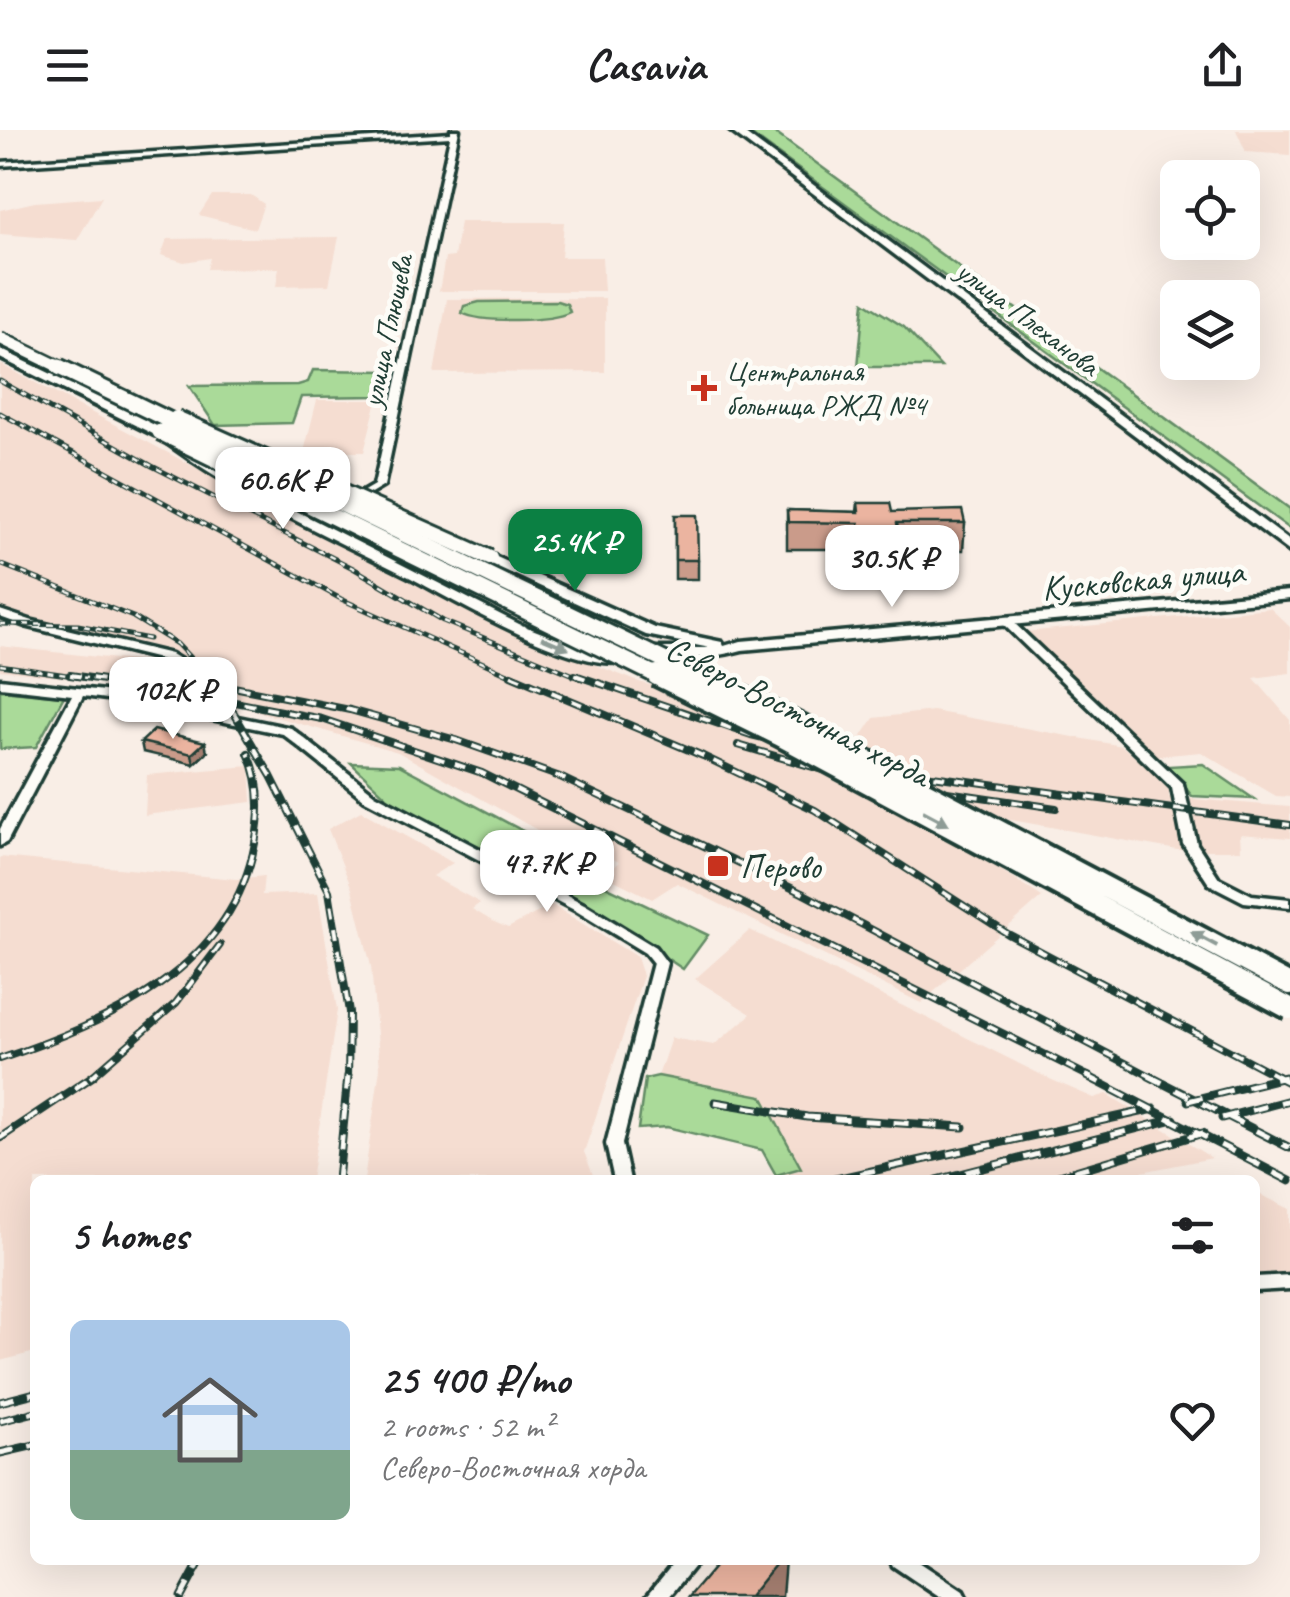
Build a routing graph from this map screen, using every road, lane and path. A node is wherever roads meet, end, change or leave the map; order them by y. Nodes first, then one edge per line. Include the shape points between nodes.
1 (734, 130) edge
2 (455, 132) edge
3 (0, 164) edge
4 (0, 338) edge
5 (0, 351) edge
6 (143, 407) junction
7 (160, 432) junction
8 (336, 509) junction
9 (1290, 548) edge
10 (1290, 595) edge
11 (0, 613) edge
12 (1007, 622) junction
13 (722, 646) junction
14 (741, 646) junction
15 (688, 654) junction
16 (0, 683) edge
17 (80, 691) junction
18 (179, 710) junction
19 (0, 842) edge
20 (1290, 903) edge
21 (1290, 984) edge
22 (1290, 1009) edge
23 (621, 1175) edge
24 (1290, 1282) edge
25 (1260, 1284) edge
26 (685, 1565) edge
27 (908, 1565) edge
28 (656, 1597) edge
29 (956, 1597) edge

1 - 9 street, улица Плеханова
2 - 3 street
2 - 8 street, улица Плющева via 379,486
4 - 6 main road, Северо-Восточная хорда, bridge
4 - 8 street
5 - 7 main road, Северо-Восточная хорда
5 - 8 street
6 - 13 street, bridge via 203,428 651,632
21 -> 6 main road, Северо-Восточная хорда, bridge via 797,724
7 -> 15 street, bridge via 212,468 581,653 640,659
7 -> 22 main road, Северо-Восточная хорда, bridge via 796,744
8 - 13 street via 606,634 656,645
8 - 15 street, Кусковская улица via 596,641
10 - 12 street, Кусковская улица
11 - 18 street via 168,656 197,689
12 - 14 street, Кусковская улица
12 - 20 street via 1178,787 1190,844 1214,881 1249,899
13 - 14 street
14 - 15 street, Кусковская улица
16 - 17 street
17 - 18 street
17 - 19 street
18 - 23 street via 287,731 370,798 650,950 660,964 614,1144
24 - 25 street
26 - 28 street
27 - 29 street

